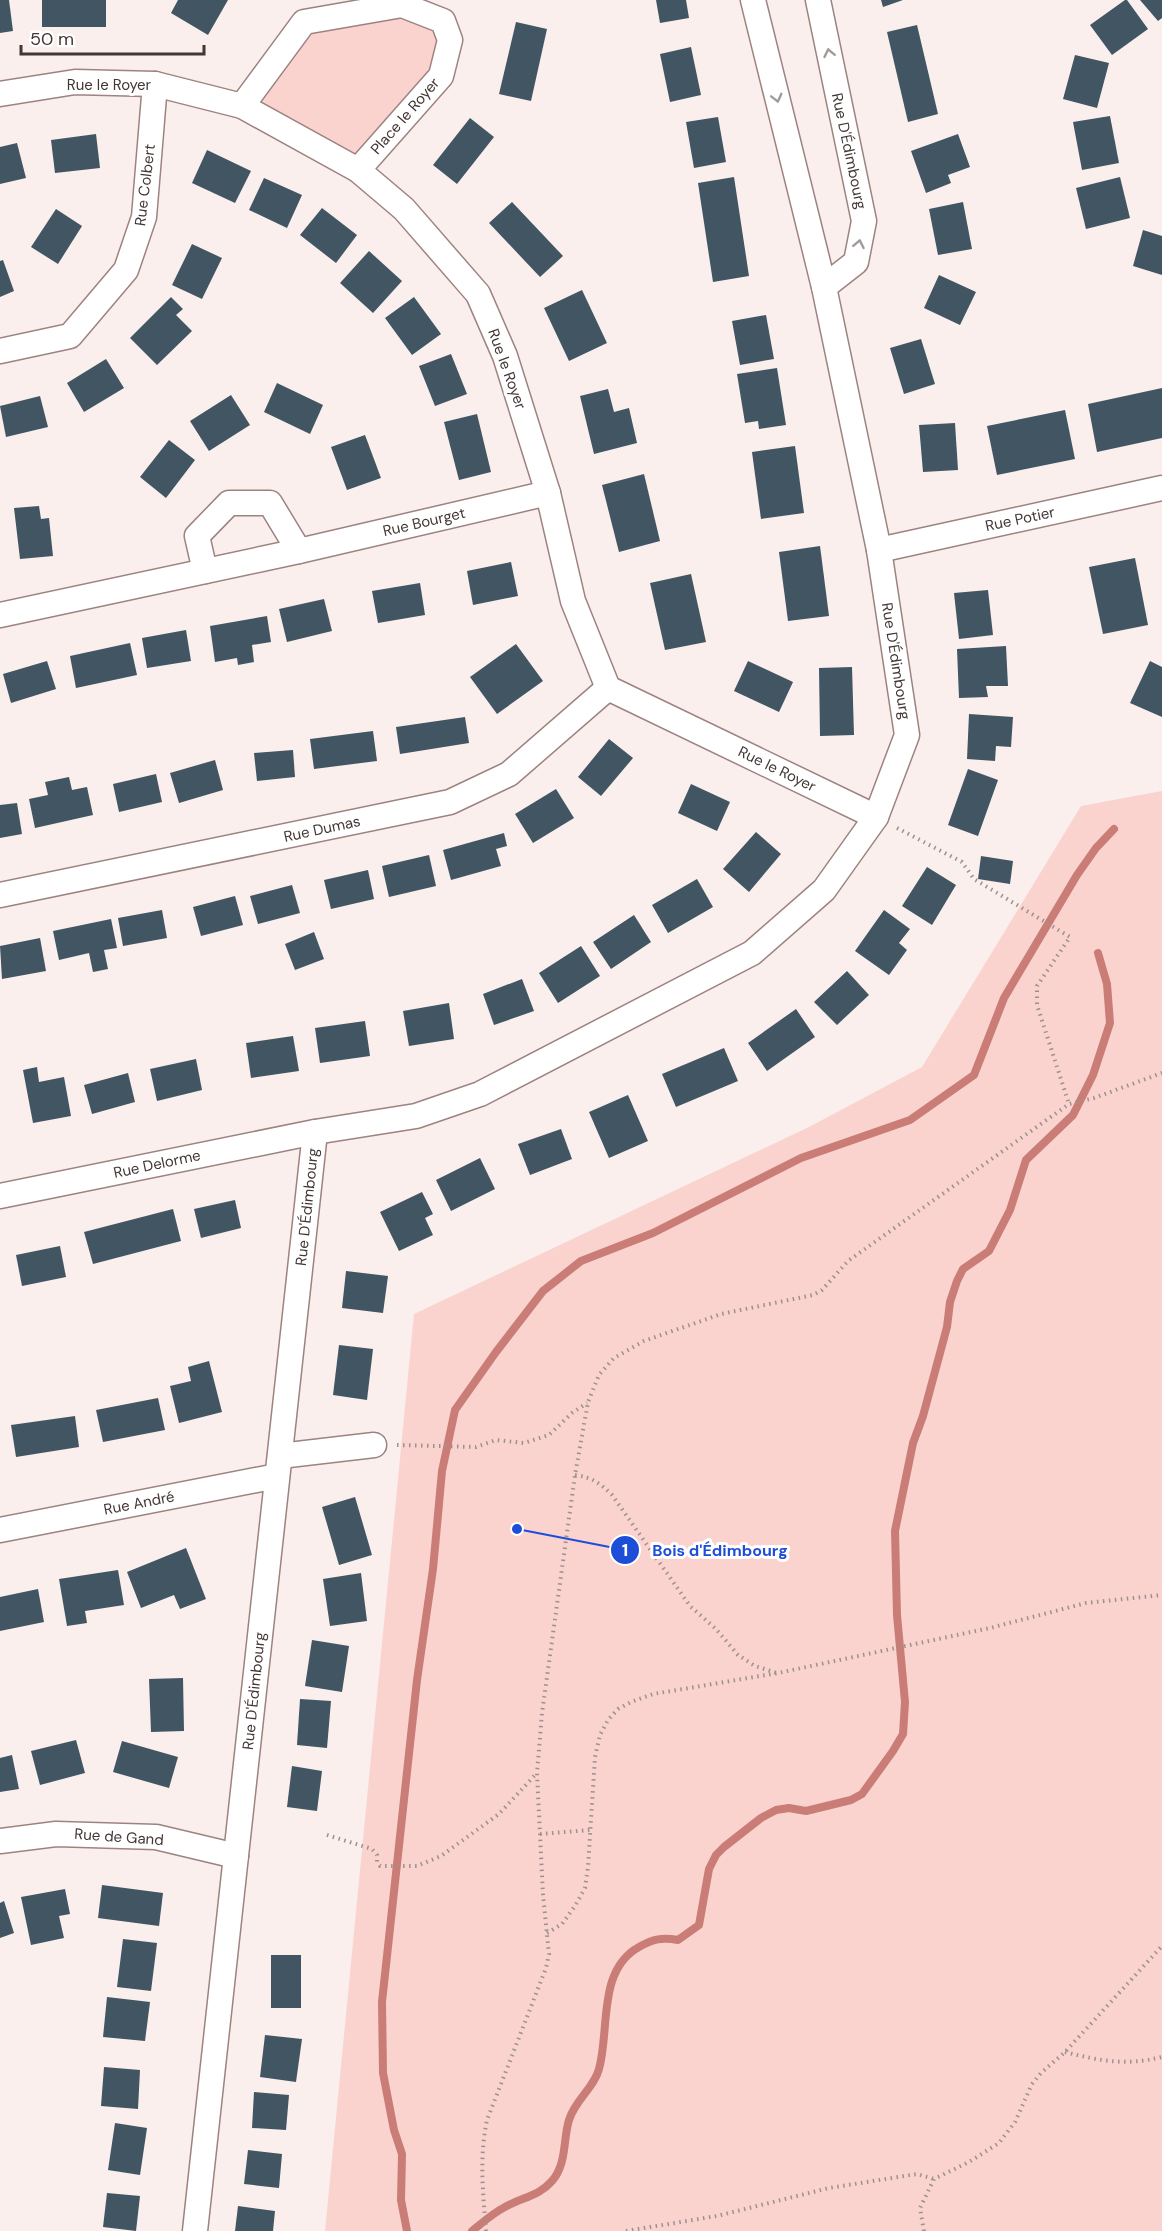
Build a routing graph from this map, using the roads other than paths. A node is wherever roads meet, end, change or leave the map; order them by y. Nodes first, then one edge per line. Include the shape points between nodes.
1 (753, 0) edge
2 (818, 0) edge
3 (156, 84) junction
4 (0, 94) edge
5 (243, 106) junction
6 (358, 170) junction
7 (824, 286) junction
8 (0, 351) edge
9 (1162, 488) edge
10 (548, 493) junction
11 (879, 550) junction
12 (299, 551) junction
13 (205, 571) junction
14 (0, 615) edge
15 (608, 688) junction
16 (876, 817) junction
17 (0, 895) edge
18 (315, 1132) junction
19 (0, 1197) edge
20 (374, 1445) road end
21 (279, 1466) junction
22 (0, 1530) edge
23 (0, 1840) edge
24 (236, 1856) junction
25 (195, 2231) edge

1 -> 7 street, Rue D'Édimbourg
7 -> 2 street, Rue D'Édimbourg via 856,262 864,221
3 - 4 street, Rue le Royer via 75,82
3 - 5 street, Rue le Royer
3 - 8 street, Rue Colbert via 144,217 126,270 70,336
5 - 6 street, Rue le Royer
5 - 6 street, Place le Royer via 304,22 402,4 443,21 450,40 441,76
6 - 10 street, Rue le Royer via 404,209 478,294 505,356
7 - 11 street, Rue D'Édimbourg
9 - 11 street, Rue Potier
10 - 12 street, Rue Bourget
10 - 15 street, Rue le Royer via 573,601
11 - 16 street, Rue D'Édimbourg via 907,735
12 - 13 street, Rue Bourget
12 - 13 street via 270,503 229,503 196,536
13 - 14 street, Rue Bourget
15 - 16 street, Rue le Royer
15 - 17 street, Rue Dumas via 509,774 450,802
16 - 18 street, Rue D'Édimbourg via 824,890 752,953 480,1094 416,1116
18 - 19 street, Rue Delorme
18 - 21 street, Rue D'Édimbourg
20 - 21 street, Rue André
21 - 22 street, Rue André
21 - 24 street, Rue D'Édimbourg
23 - 24 street, Rue de Gand via 56,1834 156,1837
24 - 25 street, Rue D'Édimbourg

